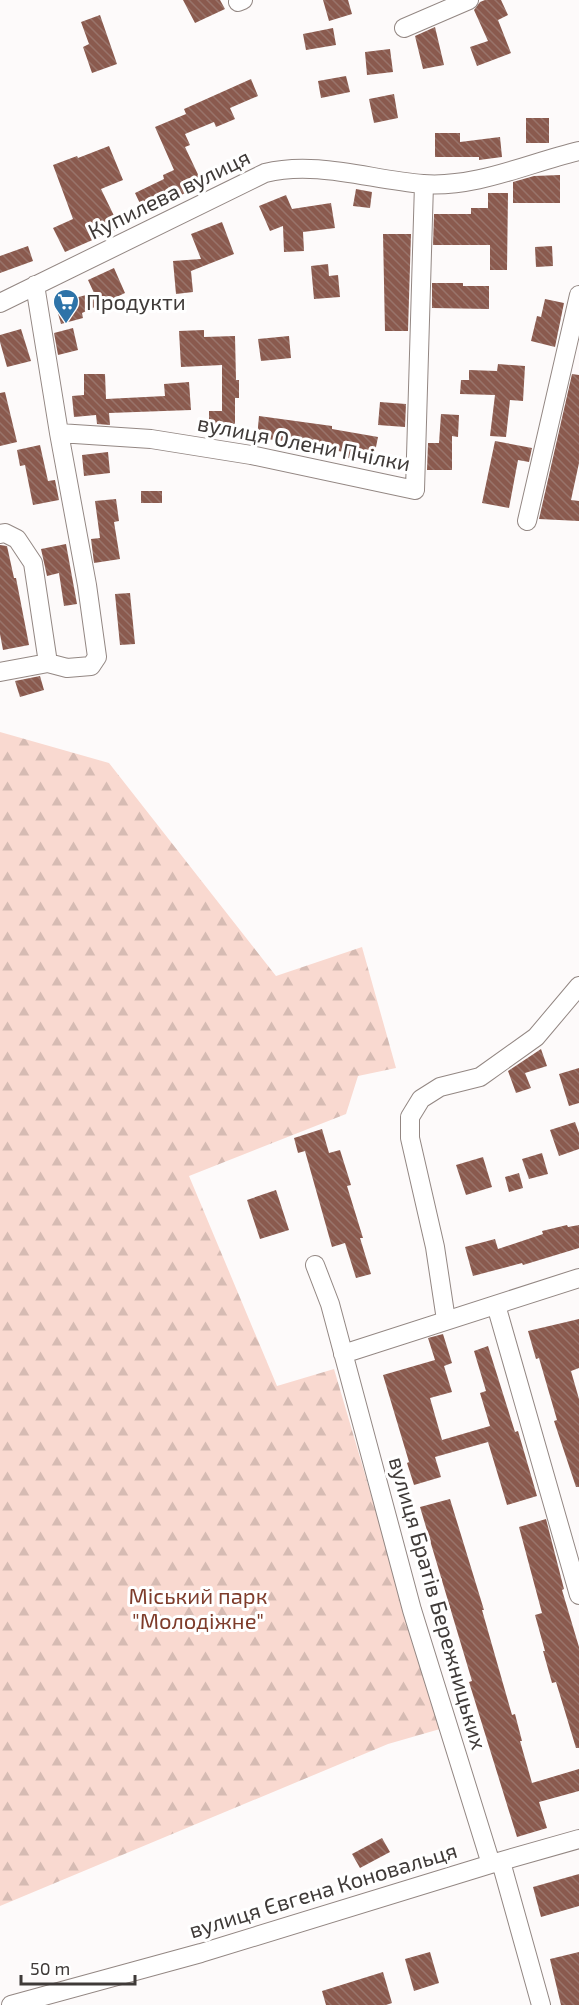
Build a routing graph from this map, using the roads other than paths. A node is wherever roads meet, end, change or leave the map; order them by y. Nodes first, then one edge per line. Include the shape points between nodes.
1 (470, 0) edge
2 (404, 28) dead end
3 (579, 151) edge
4 (424, 184) junction
5 (35, 285) junction
6 (579, 295) edge
7 (0, 303) edge
8 (59, 433) junction
9 (527, 521) dead end
10 (0, 534) edge
11 (48, 663) junction
12 (0, 672) edge
13 (579, 986) edge
14 (315, 1265) dead end
15 (579, 1278) edge
16 (496, 1305) junction
17 (446, 1320) junction
18 (342, 1354) junction
19 (579, 1596) edge
20 (579, 1839) edge
21 (496, 1863) junction
22 (11, 2005) edge
23 (541, 2005) edge

1 - 2 street
3 - 4 street, Купилева вулиця via 478,179
4 - 5 street, Купилева вулиця via 303,169 264,173
4 - 8 street, вулиця Олени Пчілки via 415,490 240,453 151,440
5 - 7 street, Купилева вулиця
5 - 8 street
6 - 9 street
8 - 11 street via 98,657 91,666 67,668
10 - 11 street via 17,539 33,563
11 - 12 street
13 - 17 street via 536,1037 480,1077 430,1093 421,1099 410,1117 410,1138 435,1247
14 - 18 street, вулиця Братів Бережницьких via 330,1304
15 - 16 street
16 - 17 street
16 - 19 street
17 - 18 street
18 - 21 street, вулиця Братів Бережницьких via 412,1610
20 - 21 street, вулиця Євгена Коновальця
21 - 22 street, вулиця Євгена Коновальця via 201,1953
21 - 23 street, вулиця Братів Бережницьких

